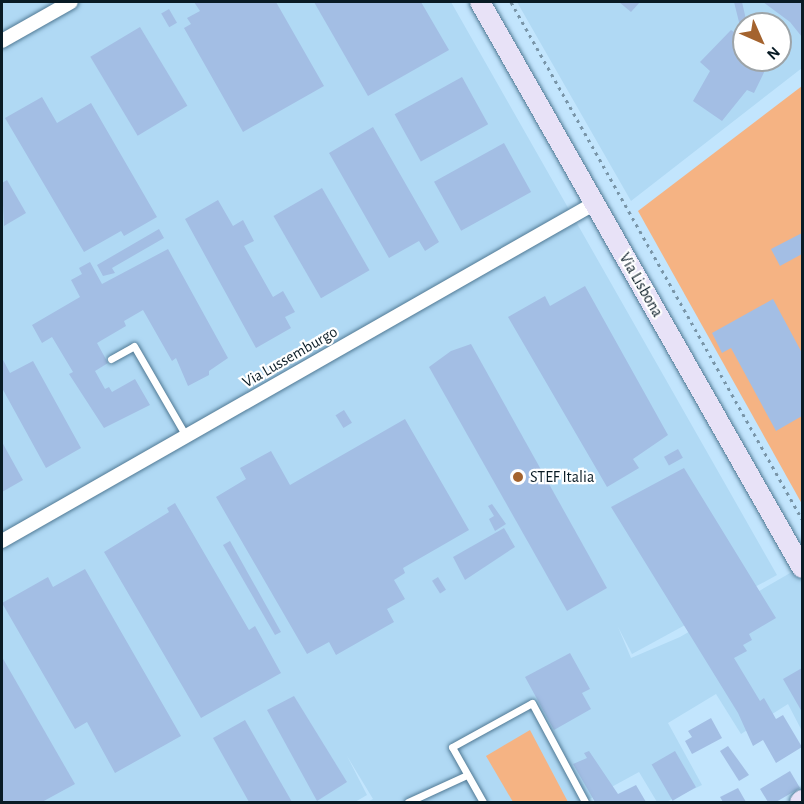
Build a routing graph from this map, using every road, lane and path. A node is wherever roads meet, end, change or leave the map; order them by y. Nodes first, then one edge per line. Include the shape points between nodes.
1 (71, 2) edge
2 (480, 2) edge
3 (511, 2) edge
4 (2, 41) edge
5 (595, 203) junction
6 (111, 359) dead end
7 (186, 435) junction
8 (802, 519) edge
9 (2, 541) edge
10 (802, 568) edge
11 (467, 775) junction
12 (408, 802) edge
13 (483, 802) edge
14 (585, 802) edge

1 - 4 street
2 - 5 street, Via Lisbona
3 - 8 path
5 - 7 street, Via Lussemburgo
5 - 10 street, Via Lisbona
6 - 7 lane via 134,346
7 - 9 street, Via Lussemburgo
11 - 12 lane
11 - 13 lane
11 - 14 lane via 452,747 532,703

